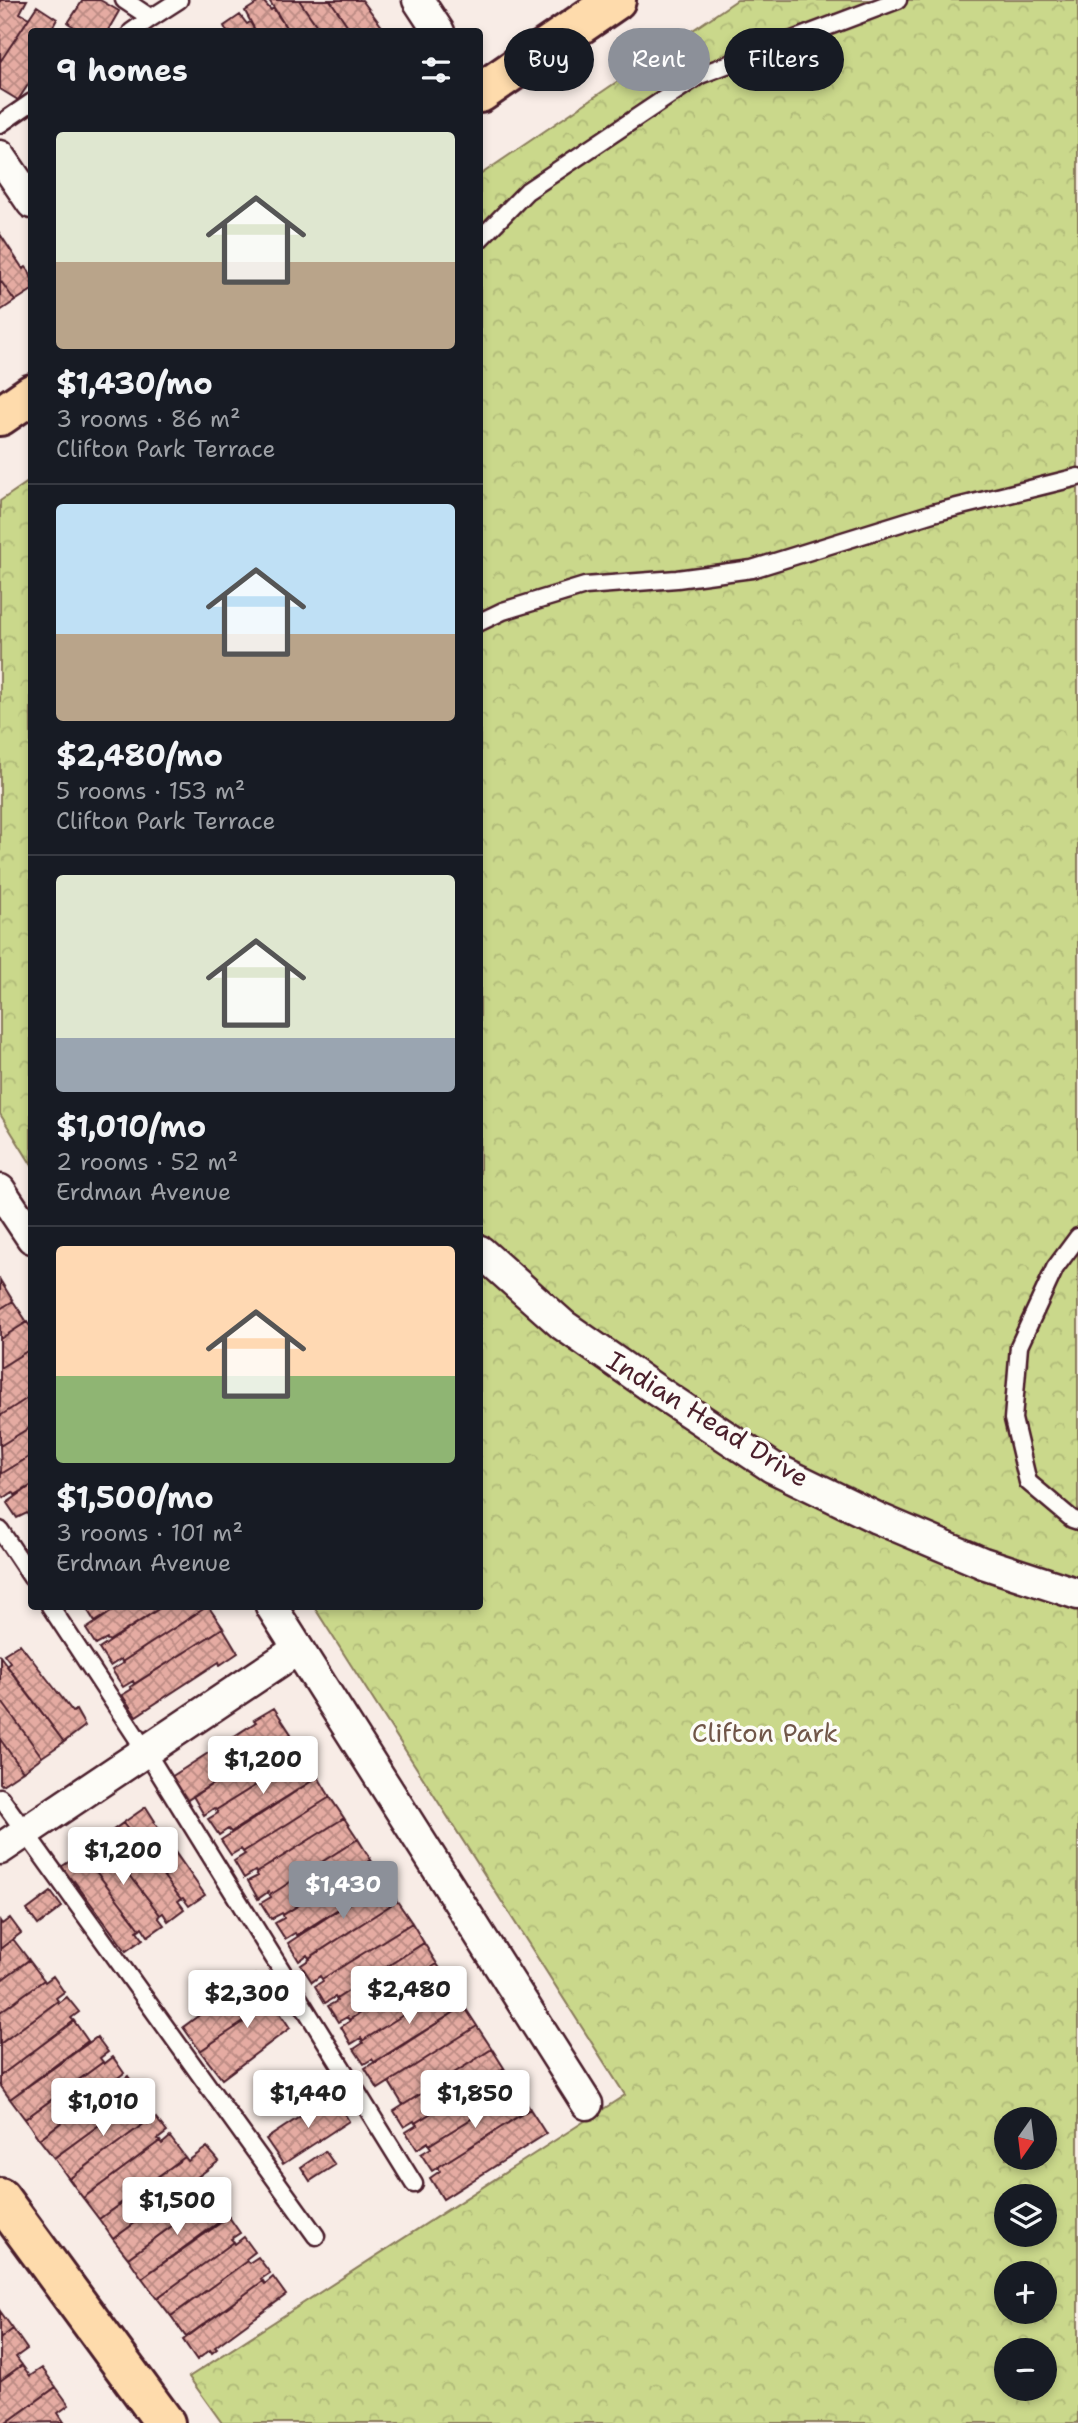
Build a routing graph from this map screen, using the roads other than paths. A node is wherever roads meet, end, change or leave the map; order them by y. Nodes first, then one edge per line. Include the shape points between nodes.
1 (124, 0) edge
2 (179, 0) edge
3 (418, 0) edge
4 (616, 0) edge
5 (898, 0) edge
6 (151, 18) junction
7 (137, 28) edge
8 (436, 28) edge
9 (483, 91) edge
10 (28, 105) edge
11 (0, 124) edge
12 (0, 156) edge
13 (28, 197) edge
14 (483, 236) edge
15 (28, 397) edge
16 (0, 416) edge
17 (1078, 477) edge
18 (483, 621) edge
19 (0, 1190) edge
20 (28, 1232) edge
21 (1078, 1237) edge
22 (483, 1254) edge
23 (1078, 1521) edge
24 (0, 1530) edge
25 (28, 1572) edge
26 (1078, 1594) edge
27 (53, 1610) edge
28 (274, 1610) edge
29 (298, 1649) junction
30 (145, 1750) junction
31 (0, 1797) edge
32 (25, 1831) junction
33 (0, 1849) edge
34 (587, 2104) dead end
35 (414, 2184) dead end
36 (0, 2198) edge
37 (316, 2236) dead end
38 (165, 2423) edge

1 - 6 lane
2 - 6 lane
3 - 8 street
4 - 9 main road
5 - 14 lane via 700,75 527,191
6 - 7 lane
10 - 11 lane
12 - 13 street
15 - 16 main road
17 - 18 lane via 933,513 752,569 585,586
19 - 20 street
21 - 23 lane via 1055,1268 1019,1346 1013,1419 1028,1482
22 - 26 street, Indian Head Drive via 563,1325 772,1466 983,1563
24 - 25 lane
27 - 30 lane
28 - 29 street
29 - 30 street
29 - 34 street
30 - 32 street
30 - 35 lane
31 - 32 lane
32 - 33 street
32 - 37 lane
36 - 38 main road

